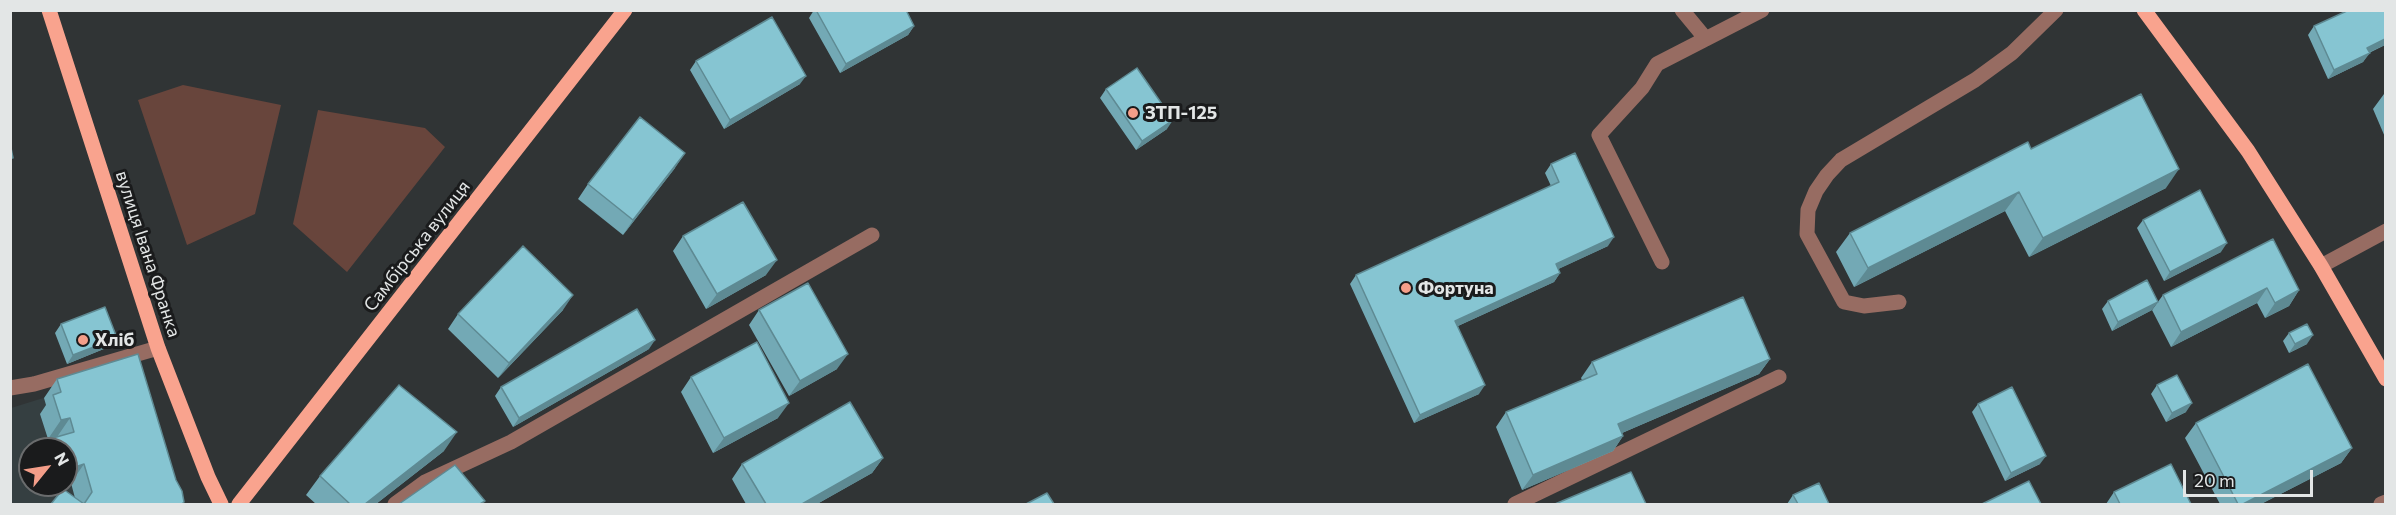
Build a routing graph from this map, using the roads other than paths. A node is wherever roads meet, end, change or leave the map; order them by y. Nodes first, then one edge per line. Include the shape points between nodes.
1 (49, 10) edge
2 (625, 10) edge
3 (1682, 10) edge
4 (1762, 10) edge
5 (2056, 10) edge
6 (2145, 10) edge
7 (1706, 39) junction
8 (2385, 231) edge
9 (872, 235) dead end
10 (1662, 262) dead end
11 (2321, 266) junction
12 (1899, 302) dead end
13 (158, 348) junction
14 (1779, 377) dead end
15 (2385, 379) edge
16 (10, 388) edge
17 (2385, 502) edge
18 (222, 504) edge
19 (239, 504) edge
20 (395, 504) edge
21 (1515, 504) edge
22 (2381, 504) edge

1 - 13 main road, вулиця Івана Франка
2 - 19 main road, Самбірська вулиця
3 - 7 street
4 - 7 street
5 - 12 street via 2012,53 1975,80 1841,160 1816,191 1808,210 1807,234 1844,302 1864,306
6 - 11 main road via 2248,151
7 - 10 street via 1657,64 1642,88 1599,135
8 - 11 street
9 - 20 street via 511,442 425,482
11 - 15 main road
13 - 16 street
13 - 18 main road, вулиця Івана Франка
14 - 21 street
17 - 22 street

